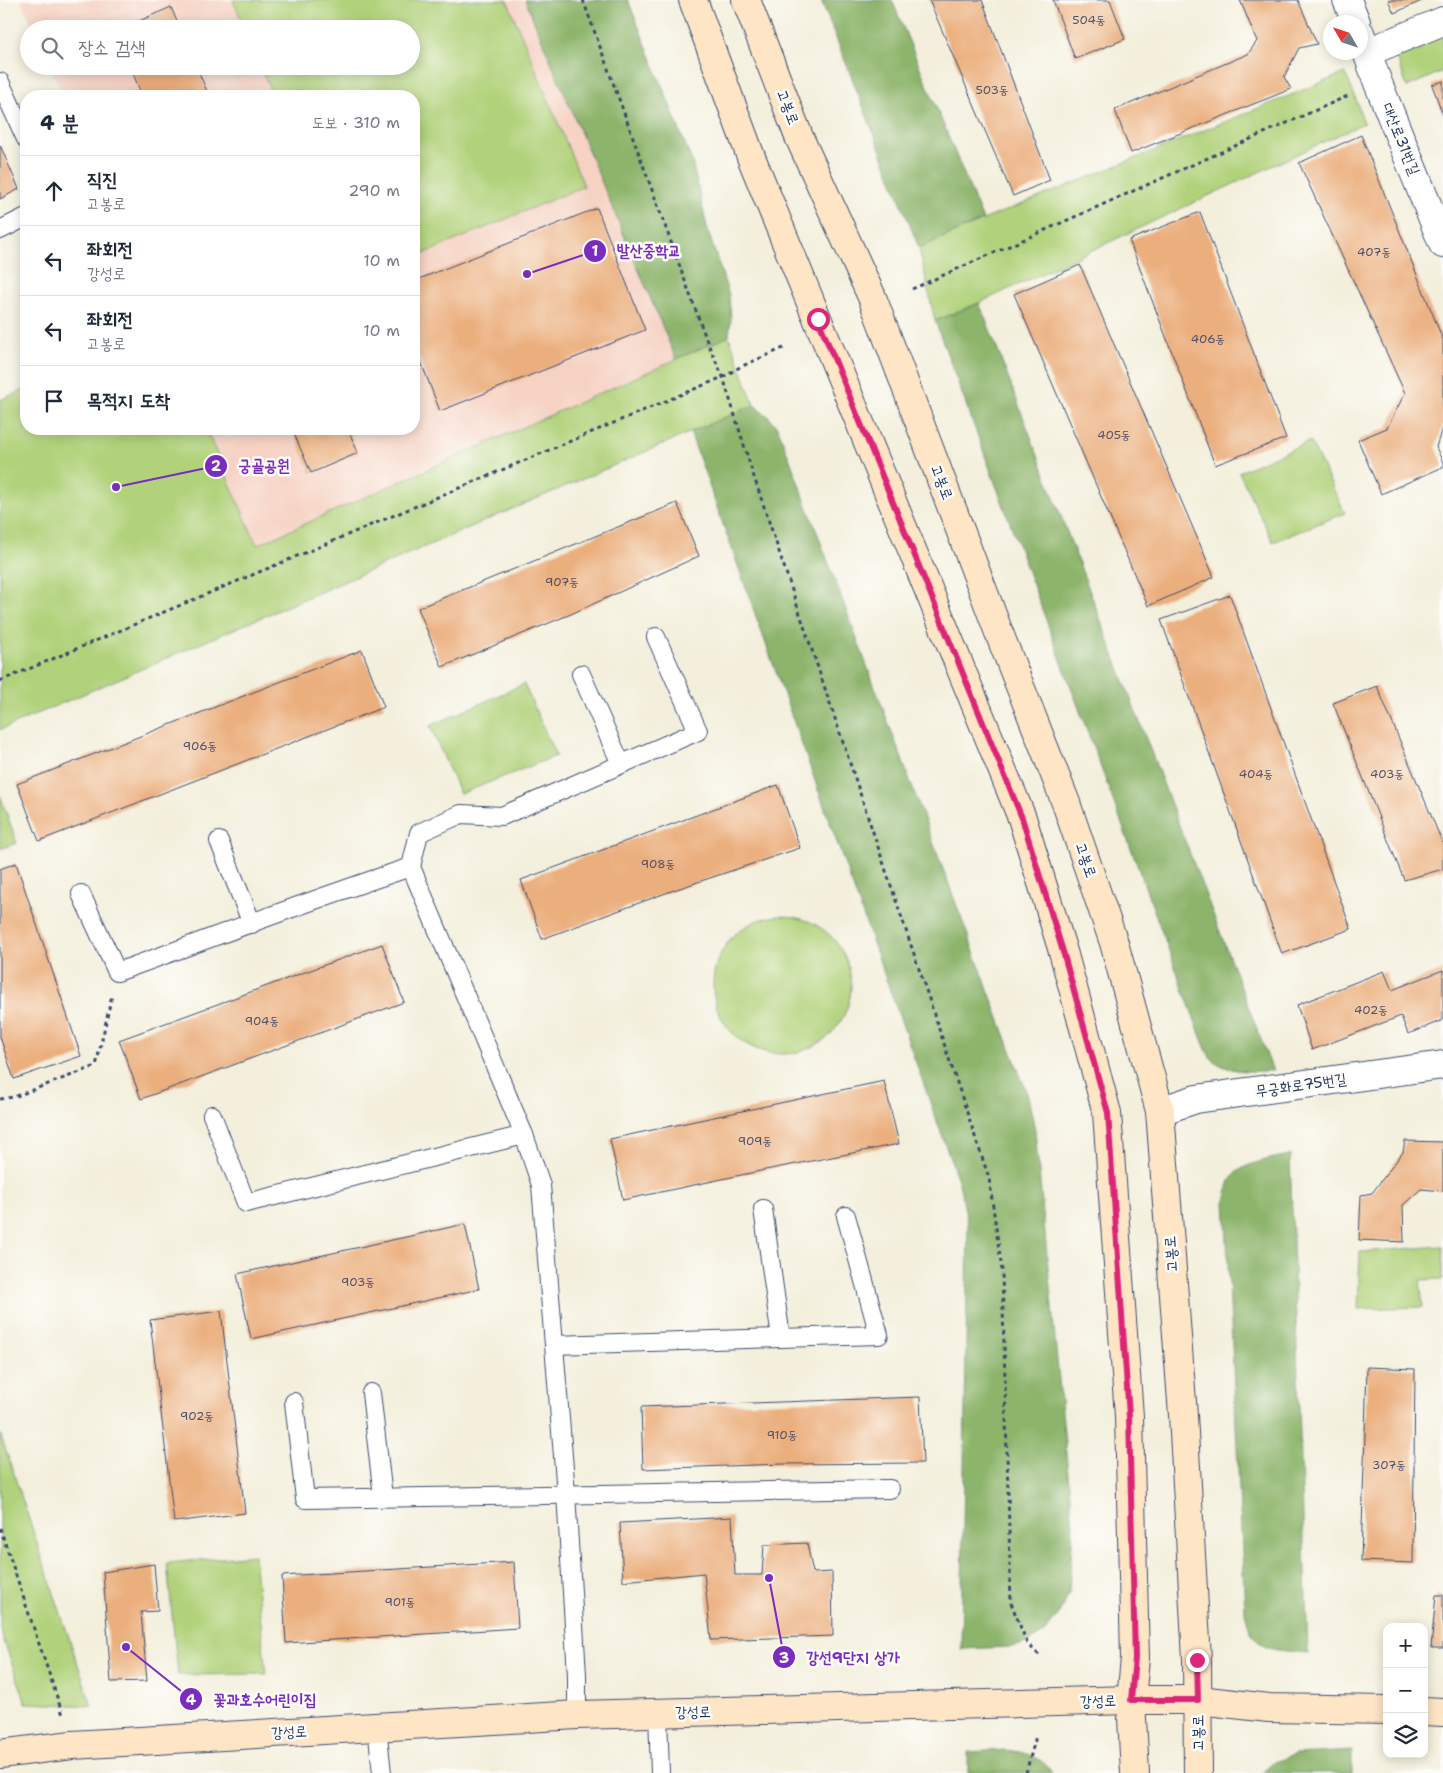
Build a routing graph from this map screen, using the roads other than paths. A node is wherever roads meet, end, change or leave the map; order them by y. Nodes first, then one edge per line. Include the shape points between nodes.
1 (693, 0) edge
2 (746, 0) edge
3 (1347, 0) edge
4 (1353, 15) edge
5 (1443, 21) edge
6 (1368, 41) edge
7 (1368, 54) edge
8 (0, 82) edge
9 (20, 126) edge
10 (20, 220) edge
11 (1440, 228) edge
12 (0, 230) edge
13 (656, 637) dead end
14 (581, 674) dead end
15 (621, 764) junction
16 (219, 841) dead end
17 (411, 867) junction
18 (81, 894) dead end
19 (252, 924) junction
20 (1443, 1065) edge
21 (1160, 1111) junction
22 (212, 1115) dead end
23 (524, 1135) junction
24 (763, 1208) dead end
25 (846, 1216) dead end
26 (781, 1338) junction
27 (554, 1345) junction
28 (371, 1393) dead end
29 (294, 1402) dead end
30 (890, 1489) dead end
31 (566, 1494) junction
32 (383, 1497) junction
33 (1131, 1700) junction
34 (1198, 1700) junction
35 (1383, 1710) edge
36 (1428, 1711) edge
37 (1443, 1712) edge
38 (658, 1713) junction
39 (577, 1715) junction
40 (377, 1727) junction
41 (0, 1754) edge
42 (382, 1773) edge
43 (660, 1773) edge
44 (1135, 1773) edge
45 (1198, 1773) edge

1 - 33 main road via 751,157 1022,818 1108,1113 1129,1416 1135,1658
2 - 21 main road, 고봉로 via 799,137 872,297 1066,802 1114,943
3 - 4 street
5 - 6 street
7 - 11 street, 대산로31번길
8 - 9 lane
10 - 12 lane
13 - 15 lane via 698,731
14 - 15 lane
15 - 17 lane via 502,816 461,814 419,833
16 - 19 lane
17 - 19 lane
17 - 23 lane
18 - 19 lane via 116,972
20 - 21 street, 무궁화로75번길 via 1196,1099
21 - 34 main road, 고봉로 via 1182,1405
22 - 23 lane via 246,1204
23 - 27 lane via 540,1185
24 - 26 lane
25 - 26 lane via 879,1335
26 - 27 lane
27 - 31 lane
28 - 32 lane
29 - 32 lane via 305,1499
30 - 31 lane
31 - 32 lane
31 - 39 lane
33 - 34 main road, 강성로
33 - 38 main road, 강성로
33 - 44 main road
34 - 35 main road, 강성로 via 1268,1708
34 - 45 main road, 고봉로
36 - 37 main road
38 - 39 main road, 강성로
38 - 43 lane
39 - 40 main road, 강성로
40 - 41 main road, 강성로 via 72,1745
40 - 42 lane

